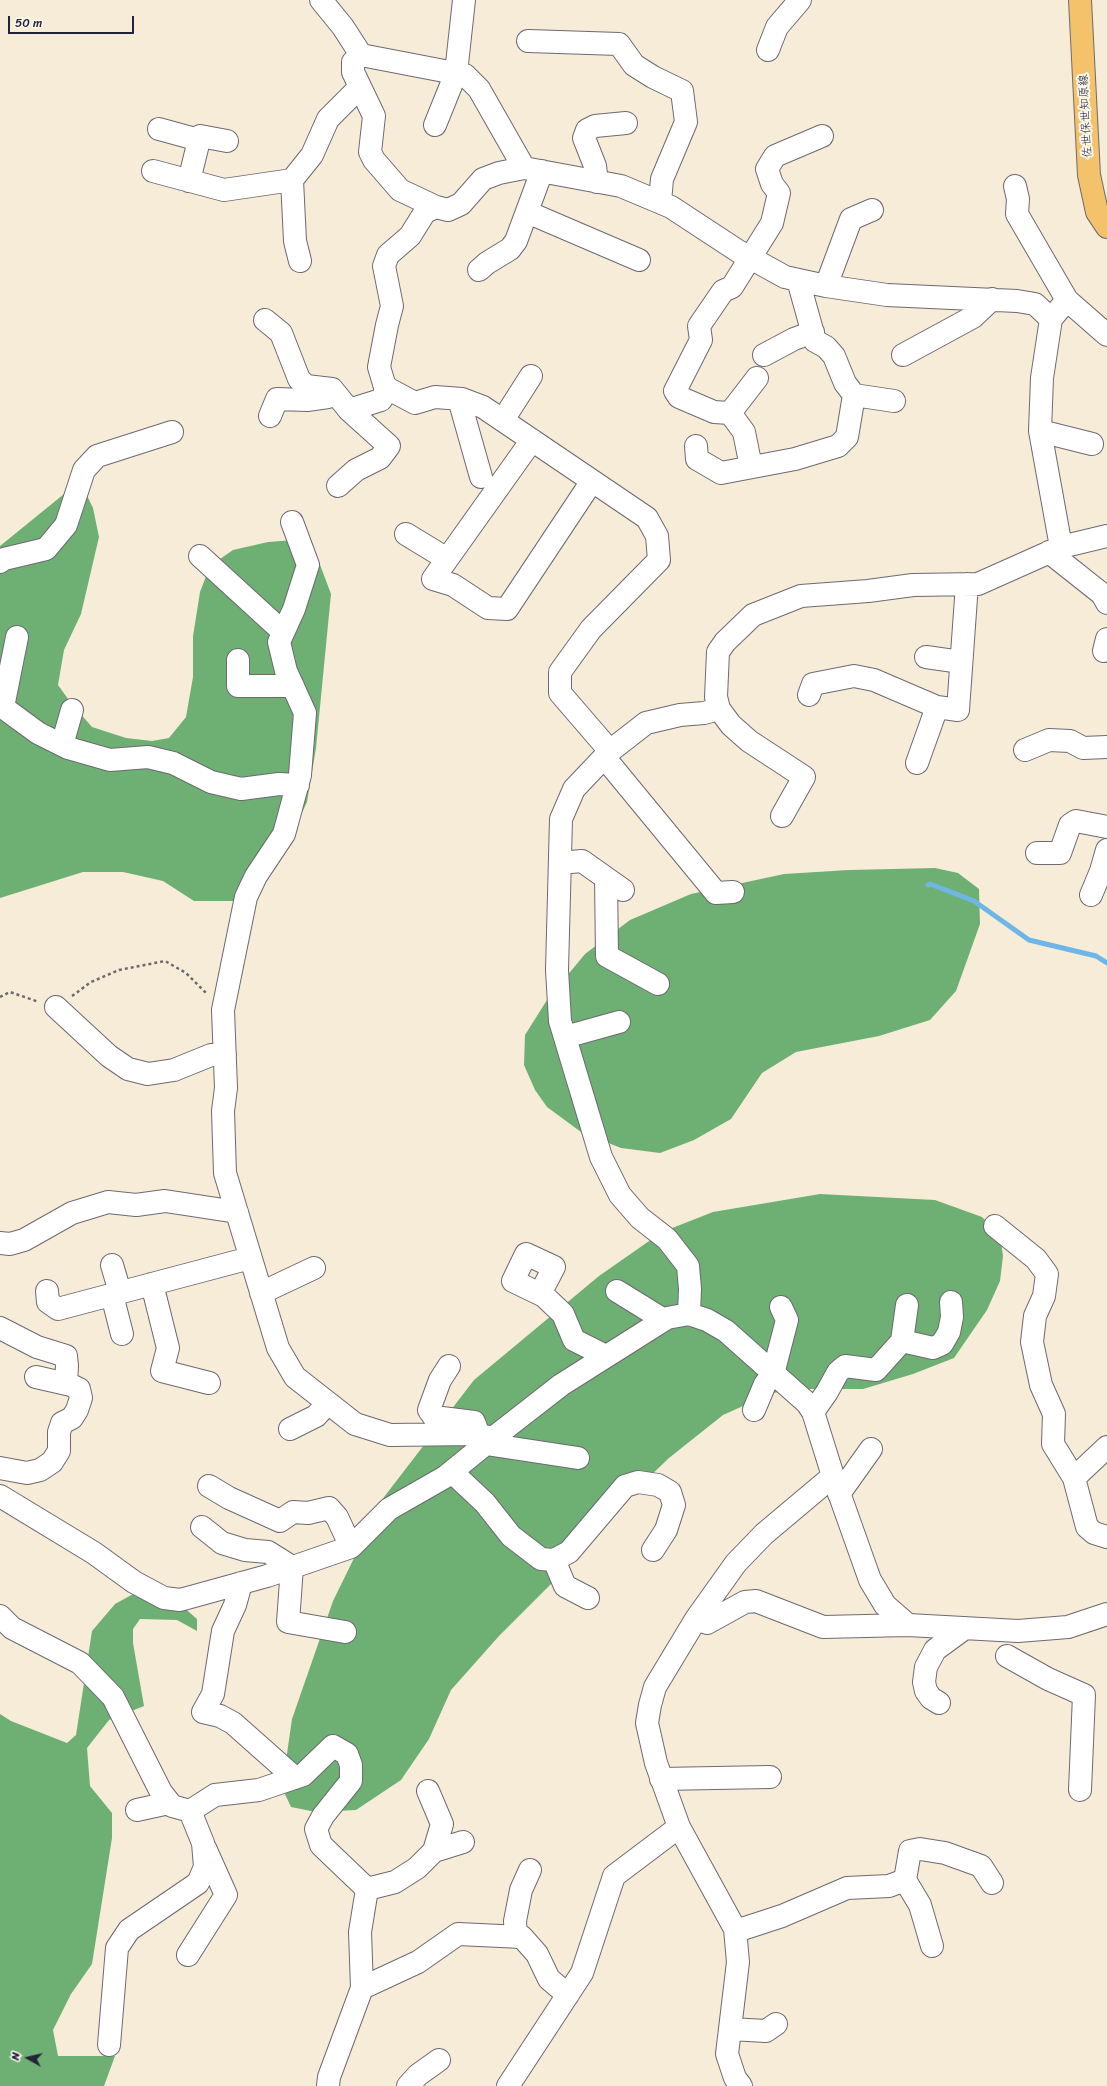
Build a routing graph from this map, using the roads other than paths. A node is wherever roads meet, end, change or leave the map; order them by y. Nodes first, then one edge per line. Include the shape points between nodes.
1 (464, 0) edge
2 (800, 0) edge
3 (1080, 0) edge
4 (331, 3) edge
5 (528, 40) dead end
6 (768, 50) dead end
7 (361, 55) junction
8 (456, 73) junction
9 (360, 87) junction
10 (626, 123) dead end
11 (435, 125) dead end
12 (159, 129) dead end
13 (822, 136) dead end
14 (199, 140) junction
15 (227, 141) dead end
16 (533, 169) junction
17 (153, 171) dead end
18 (292, 180) junction
19 (189, 181) junction
20 (597, 182) junction
21 (1015, 186) dead end
22 (660, 202) junction
23 (436, 207) junction
24 (872, 210) dead end
25 (527, 212) junction
26 (1107, 227) edge
27 (751, 258) junction
28 (639, 260) dead end
29 (300, 261) dead end
30 (480, 270) dead end
31 (798, 280) junction
32 (826, 286) junction
33 (992, 300) junction
34 (1067, 300) junction
35 (1051, 319) junction
36 (265, 320) dead end
37 (813, 332) junction
38 (1107, 335) edge
39 (764, 355) dead end
40 (903, 355) dead end
41 (532, 376) dead end
42 (757, 378) dead end
43 (388, 388) junction
44 (854, 395) junction
45 (459, 398) junction
46 (894, 401) dead end
47 (343, 403) junction
48 (730, 413) junction
49 (270, 416) dead end
50 (502, 420) junction
51 (1040, 431) junction
52 (172, 432) dead end
53 (532, 440) junction
54 (1092, 444) dead end
55 (696, 446) dead end
56 (750, 467) junction
57 (481, 477) dead end
58 (592, 481) junction
59 (338, 486) dead end
60 (292, 522) dead end
61 (406, 534) dead end
62 (1107, 536) edge
63 (1055, 549) junction
64 (200, 556) dead end
65 (447, 559) junction
66 (0, 562) edge
67 (967, 584) junction
68 (1107, 604) edge
69 (283, 632) junction
70 (17, 637) dead end
71 (926, 657) dead end
72 (238, 660) dead end
73 (961, 662) junction
74 (293, 686) junction
75 (809, 695) dead end
76 (1, 706) edge
77 (937, 707) junction
78 (719, 709) junction
79 (72, 710) dead end
80 (62, 745) junction
81 (1107, 747) edge
82 (1025, 750) dead end
83 (607, 754) junction
84 (917, 763) dead end
85 (298, 785) junction
86 (782, 816) dead end
87 (1107, 827) edge
88 (1107, 850) edge
89 (1037, 853) dead end
90 (560, 863) junction
91 (733, 892) dead end
92 (1091, 895) dead end
93 (658, 984) dead end
94 (56, 1007) road end
95 (618, 1022) dead end
96 (565, 1037) junction
97 (225, 1055) junction
98 (236, 1212) junction
99 (995, 1226) dead end
100 (0, 1243) edge
101 (250, 1258) junction
102 (112, 1265) dead end
103 (314, 1268) dead end
104 (152, 1284) junction
105 (47, 1291) dead end
106 (617, 1291) dead end
107 (116, 1293) junction
108 (261, 1293) junction
109 (540, 1294) dead end
110 (951, 1302) dead end
111 (907, 1305) dead end
112 (781, 1306) dead end
113 (689, 1314) junction
114 (664, 1320) junction
115 (0, 1328) edge
116 (122, 1334) dead end
117 (902, 1341) junction
118 (606, 1356) junction
119 (449, 1366) dead end
120 (773, 1374) junction
121 (36, 1377) dead end
122 (66, 1383) junction
123 (209, 1383) dead end
124 (328, 1404) junction
125 (754, 1410) dead end
126 (813, 1412) junction
127 (290, 1429) dead end
128 (486, 1439) junction
129 (1107, 1447) edge
130 (871, 1448) dead end
131 (578, 1458) dead end
132 (0, 1468) edge
133 (452, 1472) junction
134 (1074, 1478) junction
135 (836, 1485) junction
136 (209, 1486) dead end
137 (0, 1496) edge
138 (202, 1527) dead end
139 (1107, 1537) edge
140 (351, 1547) junction
141 (653, 1550) dead end
142 (554, 1560) junction
143 (292, 1568) junction
144 (241, 1583) junction
145 (588, 1598) dead end
146 (1107, 1614) edge
147 (0, 1616) edge
148 (696, 1619) junction
149 (908, 1625) junction
150 (965, 1628) junction
151 (998, 1630) junction
152 (344, 1632) dead end
153 (939, 1703) dead end
154 (770, 1777) dead end
155 (295, 1778) junction
156 (661, 1779) junction
157 (1080, 1790) dead end
158 (428, 1791) dead end
159 (169, 1802) junction
160 (137, 1810) dead end
161 (190, 1811) junction
162 (679, 1827) junction
163 (463, 1842) dead end
164 (203, 1844) junction
165 (434, 1851) junction
166 (991, 1873) dead end
167 (520, 1876) dead end
168 (905, 1880) junction
169 (367, 1889) junction
170 (736, 1931) junction
171 (516, 1937) junction
172 (932, 1946) dead end
173 (188, 1955) dead end
174 (362, 1988) junction
175 (568, 1995) junction
176 (776, 2024) dead end
177 (730, 2029) junction
178 (109, 2045) dead end
179 (439, 2060) dead end
180 (328, 2086) edge
181 (408, 2086) edge
182 (508, 2086) edge
183 (741, 2086) edge

1 - 8 street
2 - 6 street via 784,30
3 - 26 main road, 佐世保世知原線 via 1089,175 1097,212
4 - 7 street
5 - 22 street via 619,44 634,65 682,91 686,122 662,179
7 - 8 street
7 - 9 street via 353,62 353,72
8 - 11 street
8 - 16 street via 465,75 479,89
9 - 18 street via 328,119 312,155
9 - 23 street via 374,116 370,152 374,160 400,190
10 - 20 street via 595,126 587,130 584,138 595,166
12 - 14 street
13 - 27 street via 775,156 767,169 772,184 779,193 772,223
14 - 15 street via 200,136
14 - 19 street
16 - 20 street
16 - 23 street via 499,173 483,179 461,204 448,210
16 - 25 street
17 - 19 street
18 - 19 street via 224,190
18 - 29 street via 295,241
20 - 22 street via 622,186
21 - 34 street via 1018,199 1017,214
22 - 27 street via 671,206
23 - 43 street via 425,212 410,236 388,255 384,266 392,306 379,368 385,387
24 - 32 street via 851,219
25 - 28 street
25 - 30 street via 510,249
27 - 31 street via 785,277
27 - 48 street via 732,287 723,291 699,326 701,340 675,391 679,397 714,412
31 - 32 street
31 - 37 street
32 - 33 street via 887,295
33 - 35 street via 1035,304
33 - 40 street via 973,317
34 - 35 street
34 - 38 street
35 - 51 street via 1042,378
36 - 47 street via 281,333 299,379 306,386 332,389
37 - 39 street
37 - 44 street via 815,341 834,356 845,383
41 - 50 street
42 - 48 street
43 - 45 street via 415,403 435,397
43 - 47 street via 381,400
44 - 46 street
44 - 56 street via 847,438 838,446 795,459
45 - 50 street via 483,407
45 - 57 street
47 - 49 street via 277,399
47 - 59 street via 389,446 380,458 356,470
48 - 56 street via 744,432
50 - 53 street
51 - 54 street
51 - 63 street
52 - 66 street via 96,456 84,470 66,525 46,549
53 - 58 street
53 - 65 street
55 - 56 street via 697,459 721,473
58 - 65 street via 507,609 488,608 453,585 433,579
58 - 83 street via 648,518 657,536 660,560 591,629 560,672 560,693
60 - 69 street via 308,565 294,609
61 - 65 street
62 - 63 street
63 - 67 street via 978,584
63 - 68 street via 1102,594
64 - 69 street
67 - 73 street
67 - 78 street via 913,585 801,596 753,615 718,652 716,696
69 - 74 street via 279,642 286,671
70 - 76 street
71 - 73 street
72 - 74 street via 238,686
73 - 77 street via 958,710
74 - 85 street via 305,713
75 - 77 street via 813,684 854,676 874,680
76 - 80 street via 38,733
77 - 84 street
78 - 83 street via 646,723
78 - 86 street via 731,725 750,741 804,777
79 - 80 street
80 - 85 street via 110,760 148,757 173,763 210,782 240,789 279,784
81 - 82 street via 1083,748 1070,741 1049,740
83 - 90 street via 574,789 561,819
83 - 91 street via 716,893
85 - 97 street via 284,834 246,896 223,1010
87 - 89 street via 1076,821 1070,825 1060,853
88 - 92 street
90 - 93 street via 582,860 615,884 607,956
90 - 96 street via 557,970 560,1021
94 - 97 street via 109,1056 128,1069 148,1074 174,1070 211,1055
95 - 96 street
96 - 113 street via 601,1157 620,1195 640,1218 667,1239 688,1266
97 - 98 street via 225,1173
98 - 100 street via 165,1201 136,1205 108,1202 72,1213 24,1240 10,1244
98 - 101 street
99 - 134 street via 1036,1259 1047,1274 1044,1296 1035,1316 1032,1342 1041,1385 1054,1414 1053,1444
101 - 104 street
101 - 108 street
102 - 107 street
103 - 108 street
104 - 107 street
104 - 123 street via 168,1348 162,1371
105 - 107 street via 48,1302 58,1309
106 - 114 street
107 - 116 street
108 - 124 street via 278,1348 295,1377
109 - 118 street via 562,1314 574,1340
110 - 117 street via 950,1324 942,1344 933,1348
111 - 117 street
112 - 120 street via 787,1320
113 - 114 street
113 - 120 street via 707,1320 726,1331
114 - 118 street
115 - 122 street via 37,1347 66,1356
117 - 126 street via 876,1370 844,1366
118 - 128 street
119 - 128 street via 440,1380 429,1410 434,1417 474,1422
120 - 125 street via 765,1384
120 - 126 street via 807,1403
121 - 122 street
122 - 132 street via 79,1390 81,1398 72,1418 62,1423 59,1432 59,1451 52,1462 40,1470 27,1473
124 - 127 street via 316,1416
124 - 128 street via 355,1424 390,1435
126 - 135 street
128 - 131 street
128 - 133 street
129 - 134 street
130 - 135 street
133 - 140 street via 389,1509
133 - 142 street via 485,1503 511,1536 541,1560
134 - 139 street via 1087,1527 1094,1533
135 - 148 street via 764,1534 736,1563
135 - 149 street via 870,1580 885,1605
136 - 140 street via 280,1521 293,1512 308,1513 329,1508 337,1517
137 - 144 street via 106,1550 134,1582 164,1598 180,1600
138 - 143 street via 222,1543 245,1550 268,1552
140 - 143 street
141 - 142 street via 666,1530 674,1505 670,1492 658,1484 638,1482 625,1486 569,1552
142 - 145 street via 565,1586
143 - 144 street
143 - 152 street via 288,1622
144 - 155 street via 235,1605 223,1631 213,1694 203,1712 220,1716 233,1723
146 - 151 street via 1068,1627
147 - 159 street via 12,1628 80,1663 113,1697 161,1792
148 - 149 street via 707,1623 745,1602 756,1601 823,1627
148 - 156 street via 654,1687 650,1704 647,1723
149 - 150 street
150 - 151 street
150 - 153 street via 935,1650 926,1667 926,1691
151 - 157 street via 1008,1661 1084,1695 1074,1756
154 - 156 street
155 - 161 street via 259,1790 215,1795
155 - 169 street via 303,1775 333,1746 347,1754 352,1765 351,1780 316,1829 321,1845
156 - 162 street
158 - 165 street via 442,1824
159 - 160 street
159 - 161 street via 172,1806
161 - 164 street
162 - 170 street
162 - 175 street via 614,1876 582,1973
163 - 165 street
164 - 173 street via 226,1894
164 - 178 street via 205,1867 198,1883 129,1930 117,1948
165 - 169 street via 417,1868 395,1882
166 - 168 street via 981,1866 945,1853 922,1841 910,1851
167 - 171 street via 521,1890 515,1921
168 - 170 street via 889,1886 847,1888 782,1916
168 - 172 street via 920,1906
169 - 174 street via 360,1932
170 - 177 street via 738,1962
171 - 174 street via 458,1934 418,1962
171 - 175 street via 522,1937 537,1954 549,1979
174 - 180 street via 329,2077
175 - 182 street
176 - 177 street via 766,2031
177 - 183 street via 728,2054
179 - 181 street via 418,2075

